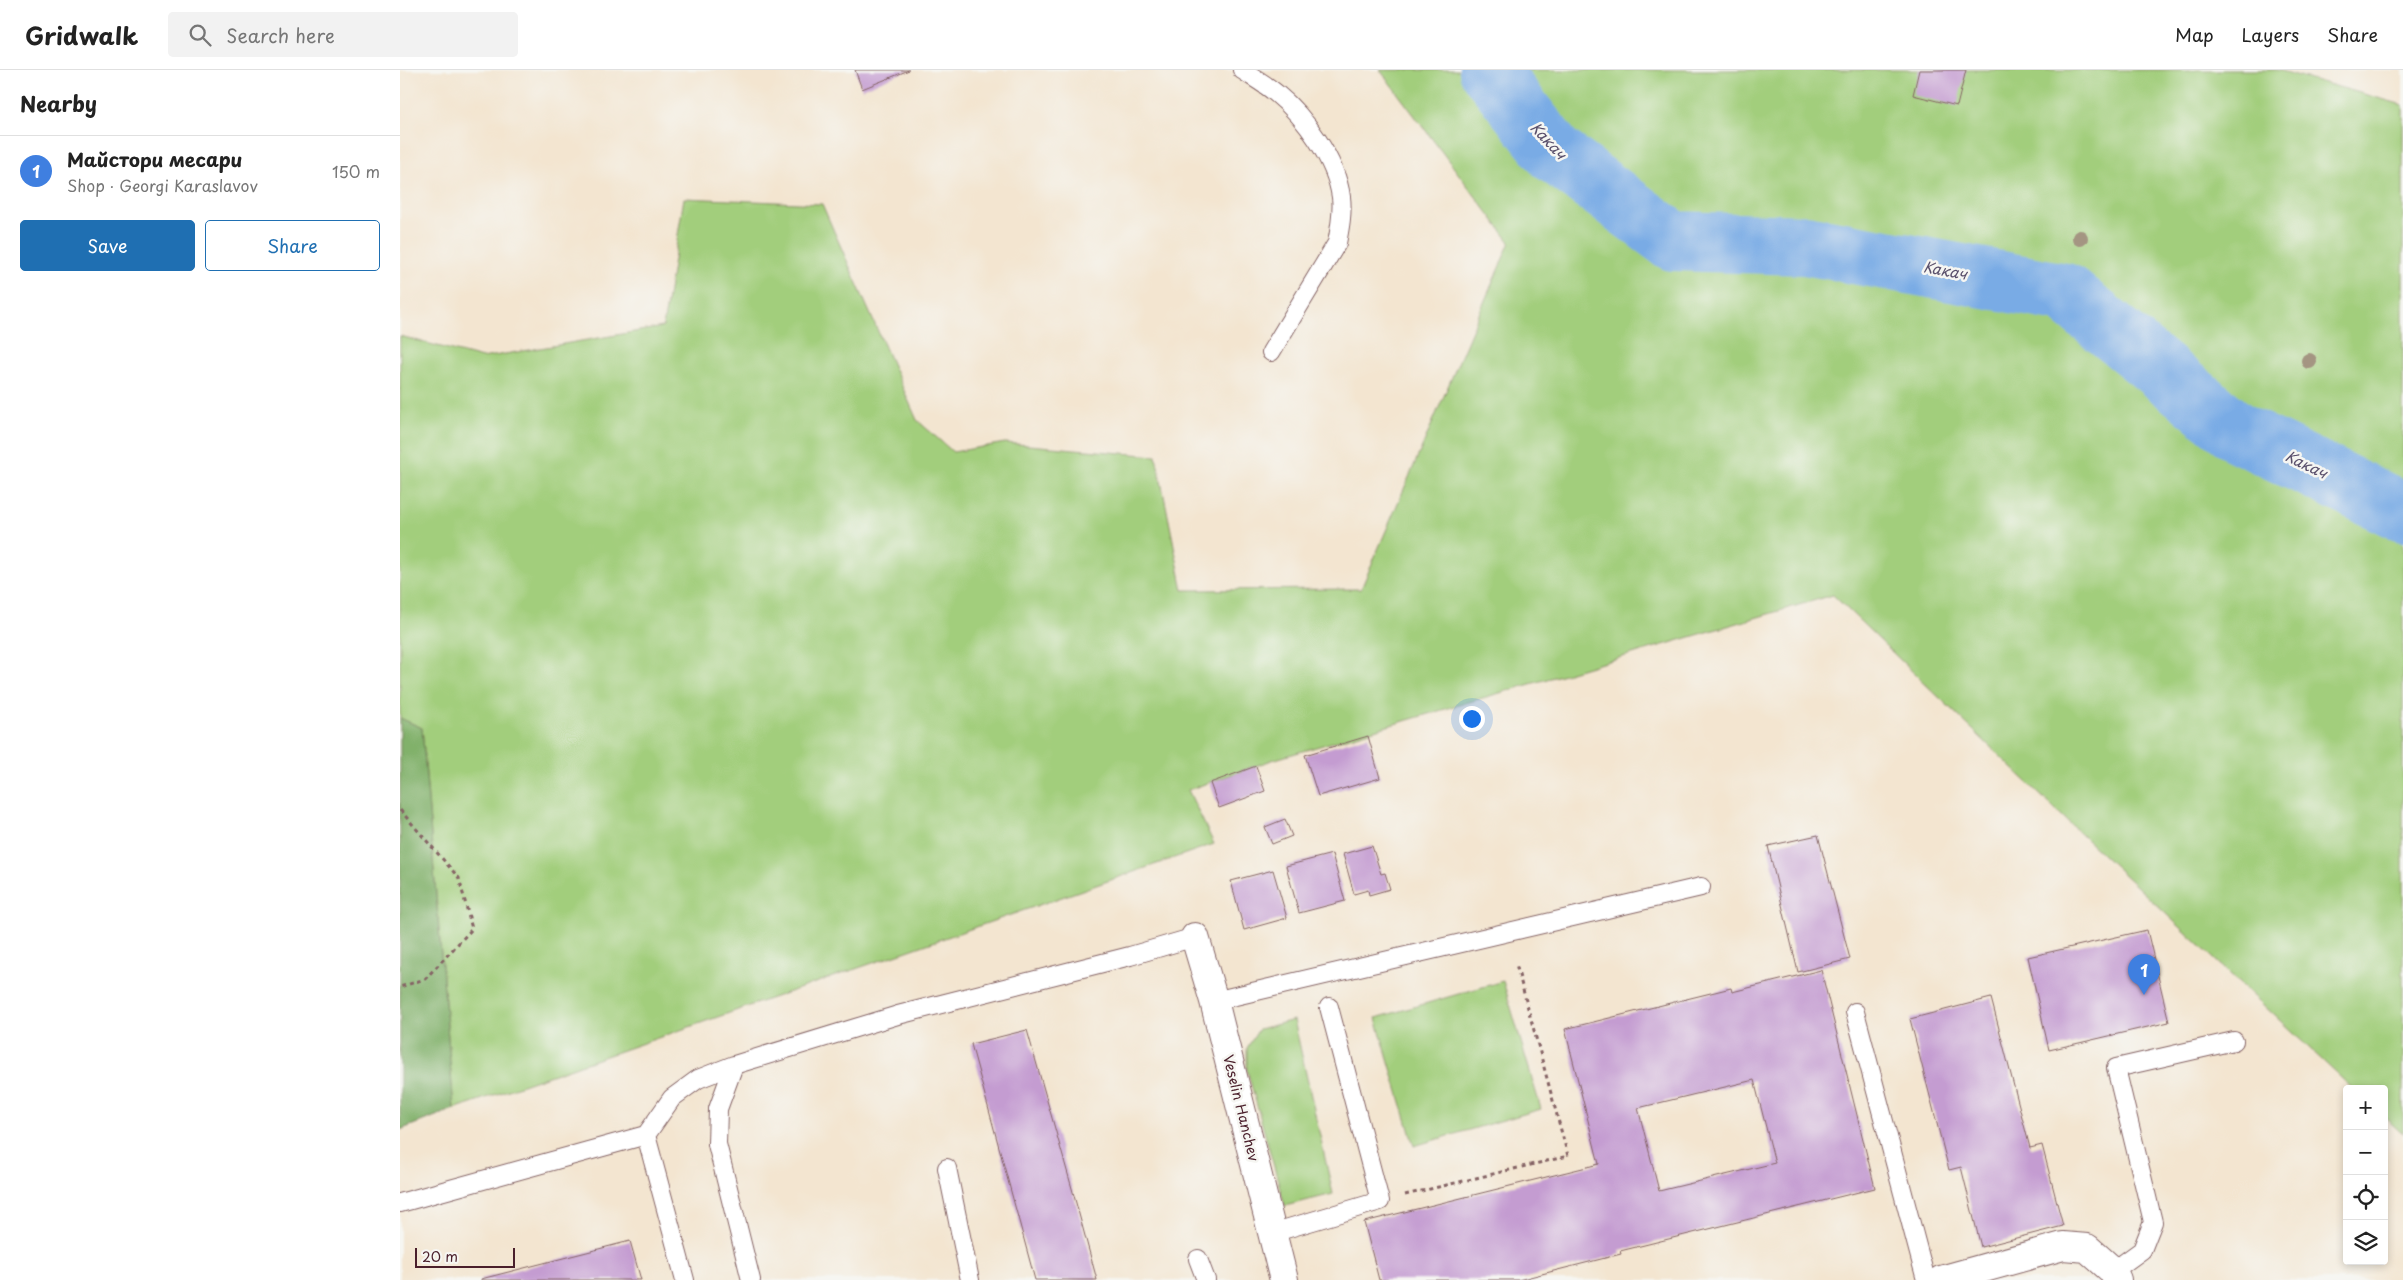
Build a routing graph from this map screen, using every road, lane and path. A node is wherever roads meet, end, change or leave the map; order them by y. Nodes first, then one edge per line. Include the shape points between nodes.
1 (1242, 70) edge
2 (1270, 352) dead end
3 (400, 810) edge
4 (1701, 887) dead end
5 (1196, 937) joint
6 (1516, 964) dead end
7 (400, 987) edge
8 (1214, 1001) junction
9 (1330, 1007) dead end
10 (1855, 1012) dead end
11 (2234, 1040) dead end
12 (734, 1065) junction
13 (646, 1135) junction
14 (947, 1168) dead end
15 (1380, 1201) junction
16 (400, 1203) edge
17 (1272, 1233) junction
18 (1198, 1259) dead end
19 (2115, 1275) edge
20 (685, 1280) edge
21 (751, 1280) edge
22 (970, 1280) edge
23 (1206, 1280) edge
24 (1284, 1280) edge
25 (1926, 1280) edge
26 (1941, 1280) edge

1 - 2 lane via 1277,93 1299,115 1318,142 1341,196 1337,243
3 - 7 path via 459,878 472,929 425,978
4 - 8 lane
5 - 8 street, Veselin Hanchev
5 - 12 lane via 898,1015
6 - 15 path via 1568,1156
8 - 17 street, Veselin Hanchev
9 - 15 lane
10 - 25 lane
11 - 19 lane via 2116,1068 2153,1222 2142,1250
12 - 13 lane via 698,1078 672,1098
12 - 21 lane via 718,1109 717,1144
13 - 16 lane
13 - 20 lane
14 - 22 lane
15 - 17 lane
17 - 24 street, Veselin Hanchev
18 - 23 lane
19 - 26 street via 2087,1248 2063,1246

